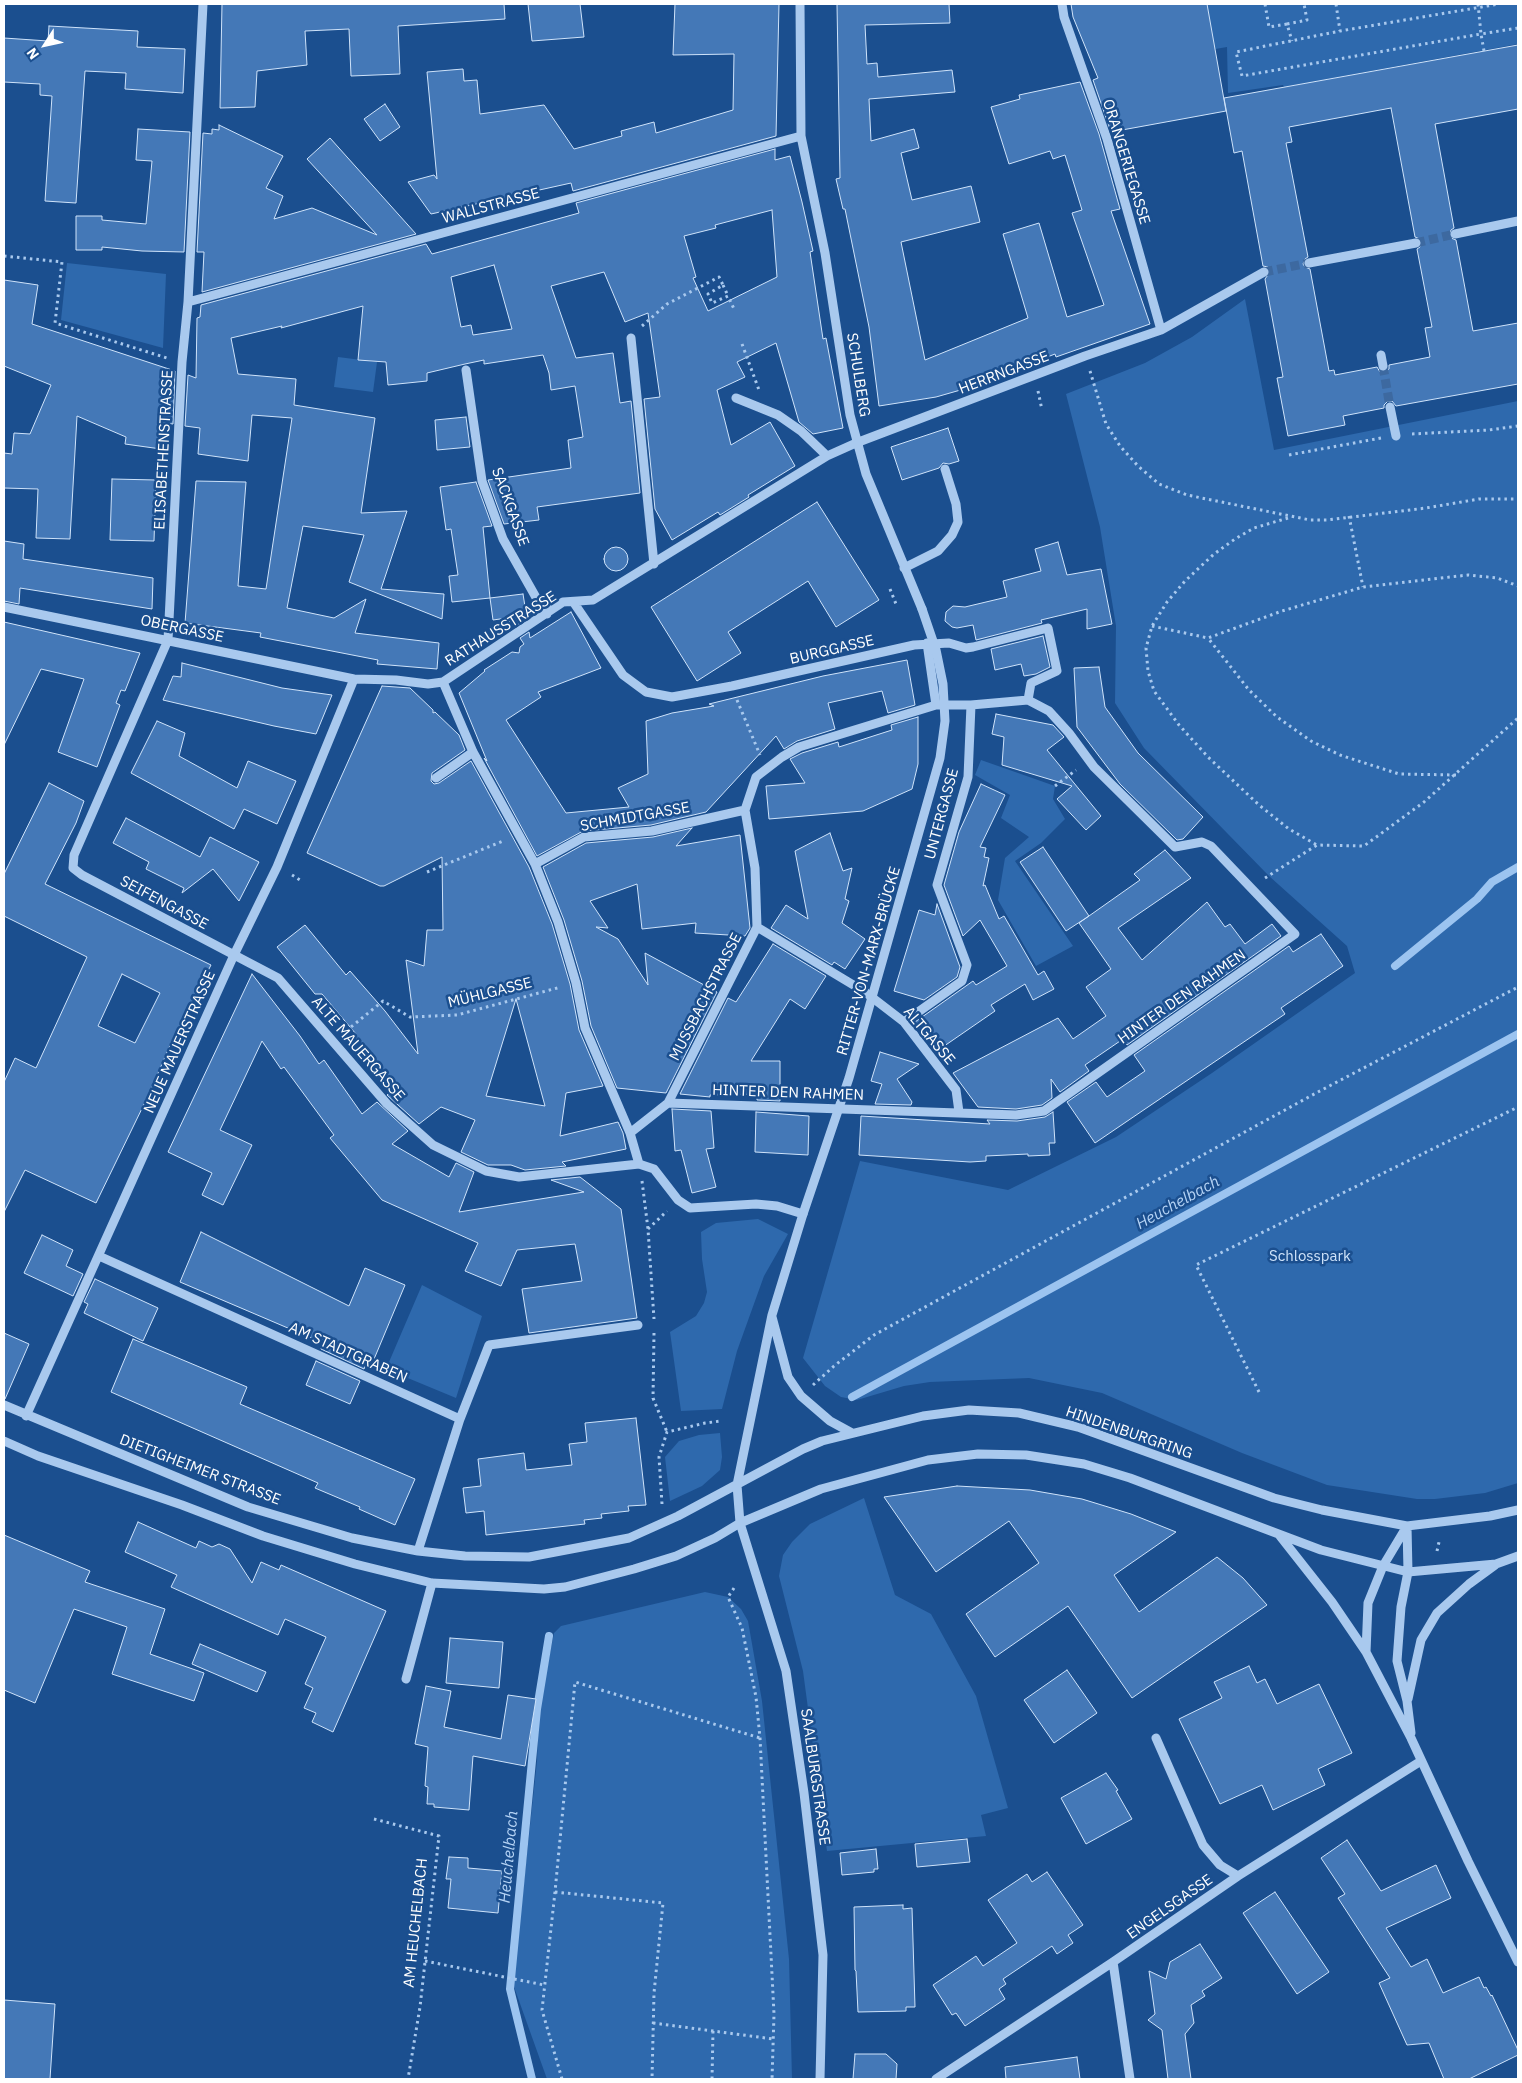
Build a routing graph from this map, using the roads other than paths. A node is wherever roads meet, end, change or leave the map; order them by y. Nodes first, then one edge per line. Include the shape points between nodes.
1 (204, 4) edge
2 (800, 4) edge
3 (1062, 4) edge
4 (801, 136) junction
5 (1518, 221) edge
6 (1455, 234) tunnel mouth
7 (1416, 242) tunnel mouth
8 (1309, 263) tunnel mouth
9 (1264, 272) tunnel mouth
10 (188, 302) junction
11 (1161, 330) junction
12 (632, 338) road end
13 (1382, 355) dead end
14 (1383, 366) tunnel mouth
15 (466, 370) dead end
16 (736, 398) dead end
17 (1390, 407) tunnel mouth
18 (1396, 436) dead end
19 (856, 443) junction
20 (827, 456) junction
21 (945, 469) dead end
22 (654, 564) junction
23 (904, 568) junction
24 (574, 603) junction
25 (4, 607) edge
26 (922, 609) joint
27 (548, 614) junction
28 (168, 640) junction
29 (927, 643) junction
30 (354, 679) junction
31 (443, 682) junction
32 (1028, 700) junction
33 (936, 705) junction
34 (972, 705) junction
35 (473, 752) junction
36 (436, 778) dead end
37 (745, 810) junction
38 (535, 864) junction
39 (82, 875) joint
40 (757, 927) junction
41 (234, 955) junction
42 (904, 1022) junction
43 (668, 1103) junction
44 (959, 1112) junction
45 (630, 1133) junction
46 (639, 1164) junction
47 (803, 1214) junction
48 (99, 1256) junction
49 (772, 1315) junction
50 (638, 1325) dead end
51 (4, 1405) edge
52 (26, 1416) junction
53 (460, 1419) junction
54 (852, 1433) junction
55 (4, 1441) edge
56 (737, 1485) junction
57 (1518, 1510) edge
58 (740, 1523) junction
59 (1407, 1526) junction
60 (1280, 1535) junction
61 (418, 1551) junction
62 (1518, 1556) edge
63 (1496, 1564) junction
64 (1383, 1566) junction
65 (1408, 1572) junction
66 (432, 1584) junction
67 (1366, 1652) junction
68 (406, 1679) dead end
69 (1408, 1702) junction
70 (1156, 1738) dead end
71 (1411, 1738) junction
72 (1421, 1761) junction
73 (1238, 1876) junction
74 (1113, 1962) junction
75 (1518, 1962) edge
76 (820, 2079) edge
77 (936, 2079) edge
78 (1130, 2079) edge

1 - 10 street, ELISABETHENSTRASSE
2 - 4 street, SCHULBERG
3 - 11 street, ORANGERIEGASSE via 1110,148
4 - 10 street, WALLSTRASSE
4 - 19 street, SCHULBERG via 825,253
5 - 6 street
7 - 8 street
9 - 11 street, HERRNGASSE
10 - 28 street, ELISABETHENSTRASSE
11 - 19 street, HERRNGASSE
12 - 22 street
13 - 14 street
15 - 27 street, SACKGASSE via 482,481 504,539 538,602
16 - 20 street via 778,416
17 - 18 street
19 - 20 street, RATHAUSSTRASSE
19 - 23 street, SCHULBERG
20 - 22 street, RATHAUSSTRASSE
21 - 23 street via 952,487 958,522 938,551
22 - 24 street, RATHAUSSTRASSE via 593,600
23 - 26 street, SCHULBERG
24 - 27 street, RATHAUSSTRASSE via 563,602
24 - 29 street, BURGGASSE via 623,675 646,692 672,697
25 - 28 street, OBERGASSE
26 - 47 street, RITTER-VON-MARX-BRÜCKE, bridge via 943,684 946,721 940,758 849,1078
27 - 31 street, RATHAUSSTRASSE
28 - 30 street, OBERGASSE
28 - 39 street, ELISABETHENSTRASSE via 74,855 73,868
29 - 32 street, BURGGASSE via 949,643 966,648 1048,628 1057,671 1031,683
29 - 33 street
30 - 31 street, RATHAUSSTRASSE via 428,684
30 - 41 street, NEUE MAUERSTRASSE via 277,867
31 - 35 street
32 - 34 street
32 - 44 street, HINTER DEN RAHMEN via 1049,711 1089,760 1175,847 1202,842 1211,846 1295,934 1044,1111 1016,1115
33 - 34 street
33 - 37 street, MUSSBACHSTRASSE via 799,747 756,778
34 - 42 street, UNTERGASSE via 968,777 937,884 967,965 962,981
35 - 36 street
35 - 38 street
37 - 38 street, SCHMIDTGASSE via 652,831 584,837
37 - 40 street, MUSSBACHSTRASSE via 754,868
38 - 45 street via 558,922 585,1028
39 - 41 street, SEIFENGASSE
40 - 42 street, ALTGASSE via 865,992
40 - 43 street, MUSSBACHSTRASSE
41 - 46 street, ALTE MAUERGASSE via 278,978 387,1104 433,1145 486,1172 519,1177
41 - 48 street, NEUE MAUERSTRASSE
42 - 44 street, ALTGASSE via 956,1090
43 - 44 street, HINTER DEN RAHMEN
43 - 45 street, MUSSBACHSTRASSE
45 - 46 street
46 - 47 street via 654,1169 678,1200 690,1208 756,1204
47 - 49 street, RITTER-VON-MARX-BRÜCKE
48 - 52 street, NEUE MAUERSTRASSE
48 - 53 street, AM STADTGRABEN
49 - 54 street via 788,1377 801,1396 830,1421
49 - 56 street, RITTER-VON-MARX-BRÜCKE
50 - 53 street via 489,1345
51 - 52 street, DIETIGHEIMER STRASSE
52 - 61 street, DIETIGHEIMER STRASSE via 248,1507 352,1538
53 - 61 street
54 - 56 street, HINDENBURGRING via 804,1449
54 - 59 street, HINDENBURGRING via 923,1416 969,1410 1019,1413 1078,1428 1274,1498
55 - 66 street via 263,1536
56 - 58 street, SAALBURGSTRASSE
56 - 61 street, DIETIGHEIMER STRASSE via 629,1538 529,1557
57 - 59 street, HINDENBURGRING
58 - 60 street via 821,1489 928,1460 988,1454 1026,1455 1084,1464 1130,1478
58 - 66 street via 676,1556 565,1587
58 - 76 street, SAALBURGSTRASSE via 786,1672 804,1793 823,1955
59 - 64 street
59 - 65 street
60 - 64 street via 1321,1550
60 - 67 street
62 - 63 street
63 - 65 street
63 - 69 street via 1437,1613 1421,1640
64 - 65 street
64 - 67 street via 1368,1603
65 - 69 street via 1401,1607 1397,1662
66 - 68 street
67 - 71 street
69 - 71 street
70 - 73 street via 1203,1845 1220,1865
71 - 72 street
72 - 73 street, ENGELSGASSE
72 - 75 street
73 - 74 street, ENGELSGASSE
74 - 77 street, ENGELSGASSE
74 - 78 street

